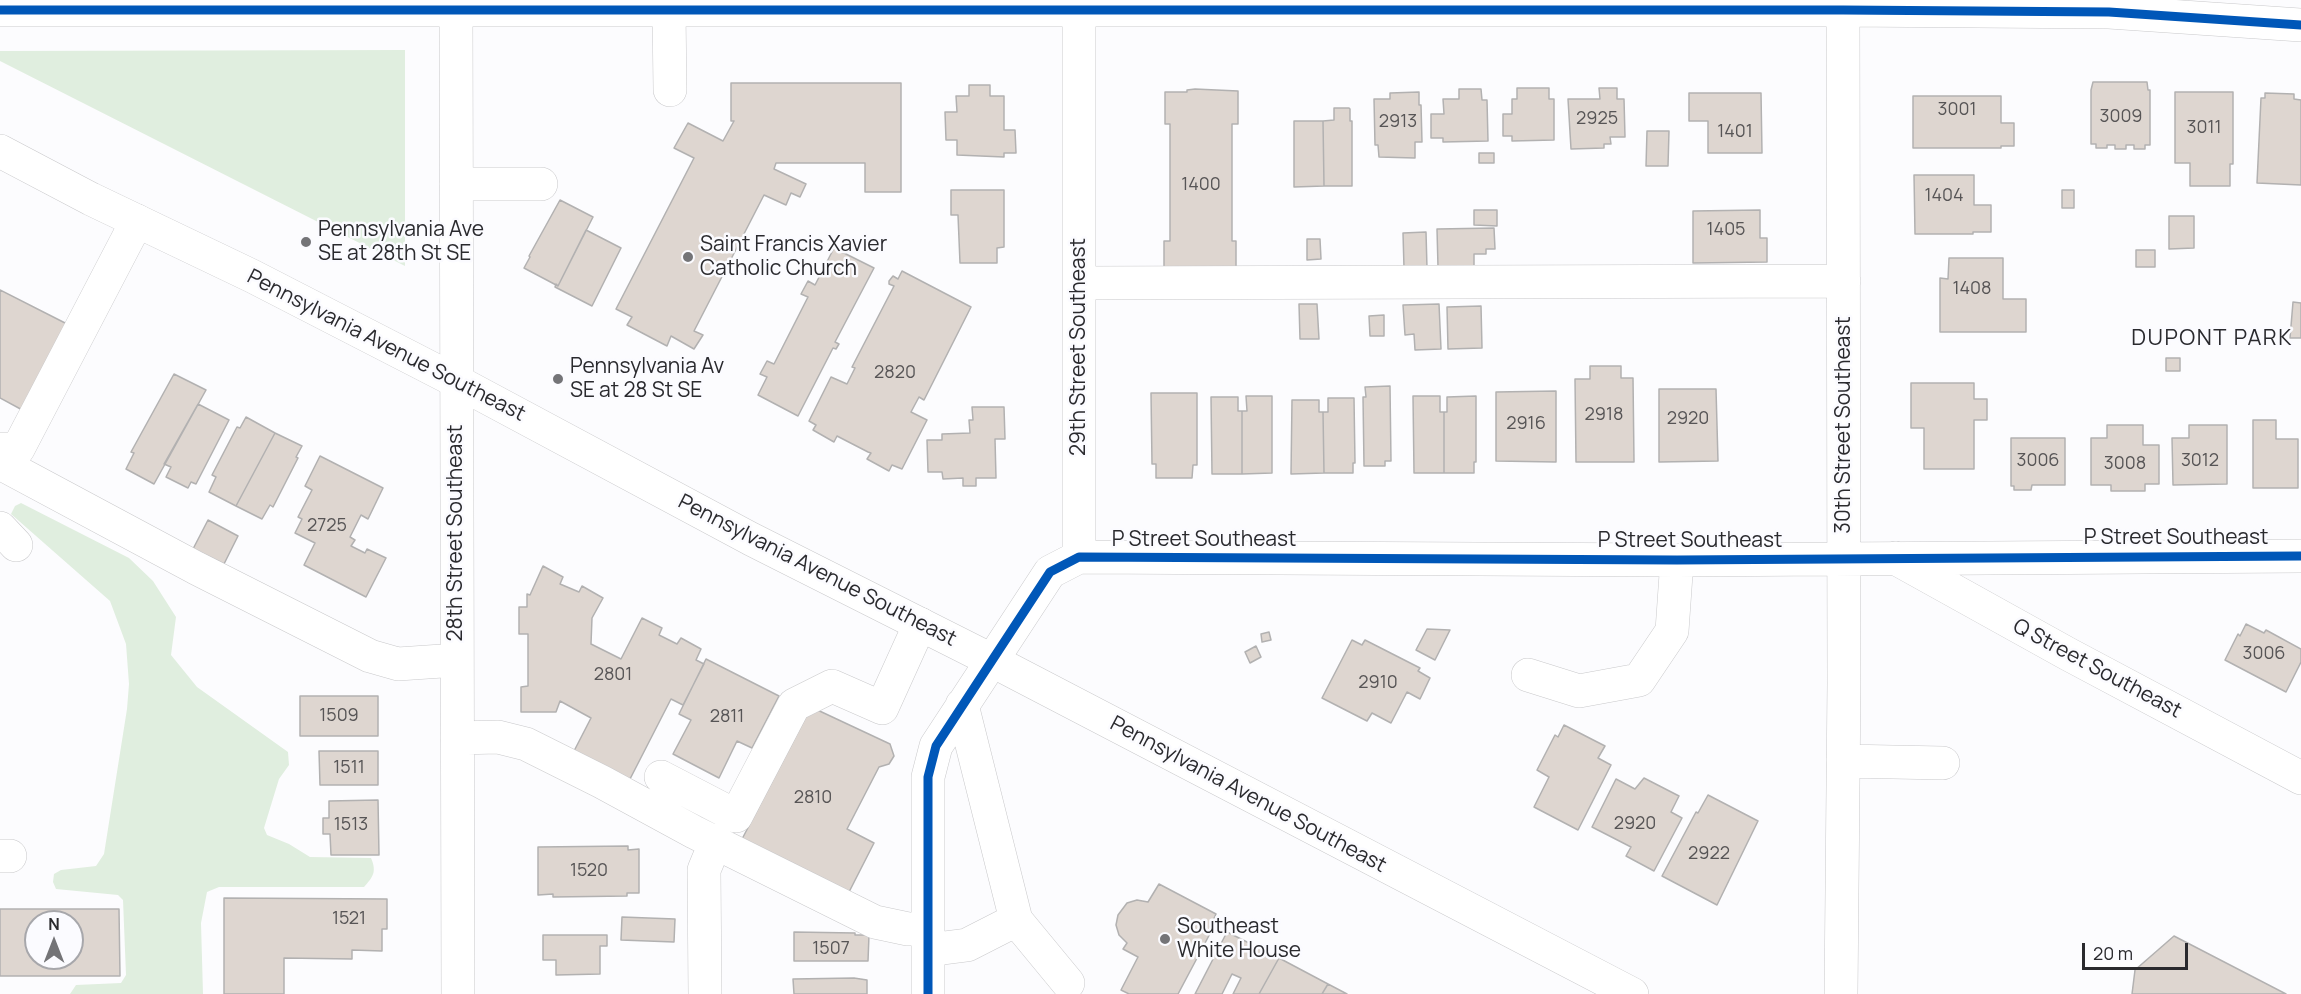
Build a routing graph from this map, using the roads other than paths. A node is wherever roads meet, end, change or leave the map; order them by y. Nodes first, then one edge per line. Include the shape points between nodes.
1 (456, 5) edge
2 (1843, 5) edge
3 (1079, 6) edge
4 (0, 10) edge
5 (669, 11) junction
6 (2301, 25) edge
7 (670, 90) dead end
8 (0, 152) edge
9 (456, 184) junction
10 (541, 184) dead end
11 (137, 220) junction
12 (1844, 281) junction
13 (1079, 283) junction
14 (456, 381) junction
15 (0, 449) edge
16 (0, 463) edge
17 (2301, 556) edge
18 (1078, 557) junction
19 (1843, 558) junction
20 (1894, 558) junction
21 (1677, 560) junction
22 (920, 624) junction
23 (457, 660) junction
24 (991, 660) junction
25 (1528, 675) dead end
26 (962, 705) junction
27 (457, 738) junction
28 (1843, 761) junction
29 (1943, 763) dead end
30 (661, 777) dead end
31 (2301, 778) edge
32 (716, 841) junction
33 (1016, 920) junction
34 (928, 940) junction
35 (1068, 983) dead end
36 (458, 994) edge
37 (705, 994) edge
38 (928, 994) edge
39 (1632, 994) edge
40 (1841, 994) edge

1 - 4 main road
1 - 5 main road
1 - 9 main road, 28th Street Southeast
2 - 3 main road
2 - 6 main road via 2109,12
2 - 12 main road, 30th Street Southeast
3 - 5 main road
3 - 13 main road, 29th Street Southeast
5 - 7 main road
8 - 11 main road, Pennsylvania Avenue Southeast
9 - 10 main road
9 - 14 main road, 28th Street Southeast
11 - 14 main road, Pennsylvania Avenue Southeast
11 - 15 main road via 18,449
12 - 13 main road
12 - 19 main road, 30th Street Southeast
13 - 18 main road, 29th Street Southeast
14 - 22 main road, Pennsylvania Avenue Southeast via 751,539
14 - 23 main road, 28th Street Southeast
16 - 23 main road via 370,656 398,664
17 - 20 main road, P Street Southeast
18 - 21 main road, P Street Southeast
18 - 24 main road via 1050,572
19 - 20 main road, P Street Southeast
19 - 21 main road, P Street Southeast
19 - 28 main road, 30th Street Southeast
20 - 31 main road, Q Street Southeast
21 - 25 main road via 1672,632 1639,680 1580,691
22 - 24 main road, Pennsylvania Avenue Southeast
22 - 30 main road via 882,708 832,686 794,705 736,816
23 - 27 main road, 28th Street Southeast
24 - 26 main road
24 - 39 main road, Pennsylvania Avenue Southeast
26 - 33 main road
26 - 34 main road via 936,746 928,777
27 - 32 main road via 498,737 526,744
27 - 36 main road, 28th Street Southeast
28 - 29 main road
28 - 40 main road, 30th Street Southeast
32 - 34 main road via 875,922 908,929
32 - 37 main road via 704,870
33 - 34 main road via 967,945
33 - 35 main road
34 - 38 main road

